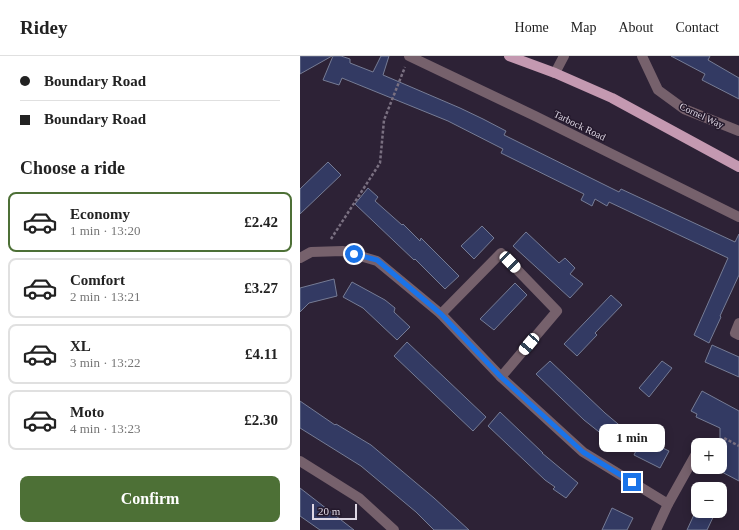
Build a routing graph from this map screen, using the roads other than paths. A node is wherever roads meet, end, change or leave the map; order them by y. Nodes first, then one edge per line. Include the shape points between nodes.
1 (409, 56) edge
2 (509, 56) edge
3 (564, 56) edge
4 (642, 56) edge
5 (555, 73) junction
6 (739, 131) edge
7 (739, 168) edge
8 (739, 217) edge
9 (300, 258) edge
10 (441, 314) junction
11 (739, 323) edge
12 (739, 335) edge
13 (501, 377) junction
14 (300, 461) edge
15 (691, 463) edge
16 (668, 504) junction
17 (394, 530) edge
18 (656, 530) edge

1 - 8 street, Tarbock Road
2 - 5 main road
3 - 5 street
4 - 6 street, Cornel Way via 658,90 684,109
5 - 7 main road via 612,98
9 - 10 street via 311,252 343,251 377,260
10 - 13 street
10 - 13 street via 500,252 557,311
11 - 12 street via 735,333
13 - 16 street via 583,452
14 - 17 street via 359,498
15 - 16 street
16 - 18 street

